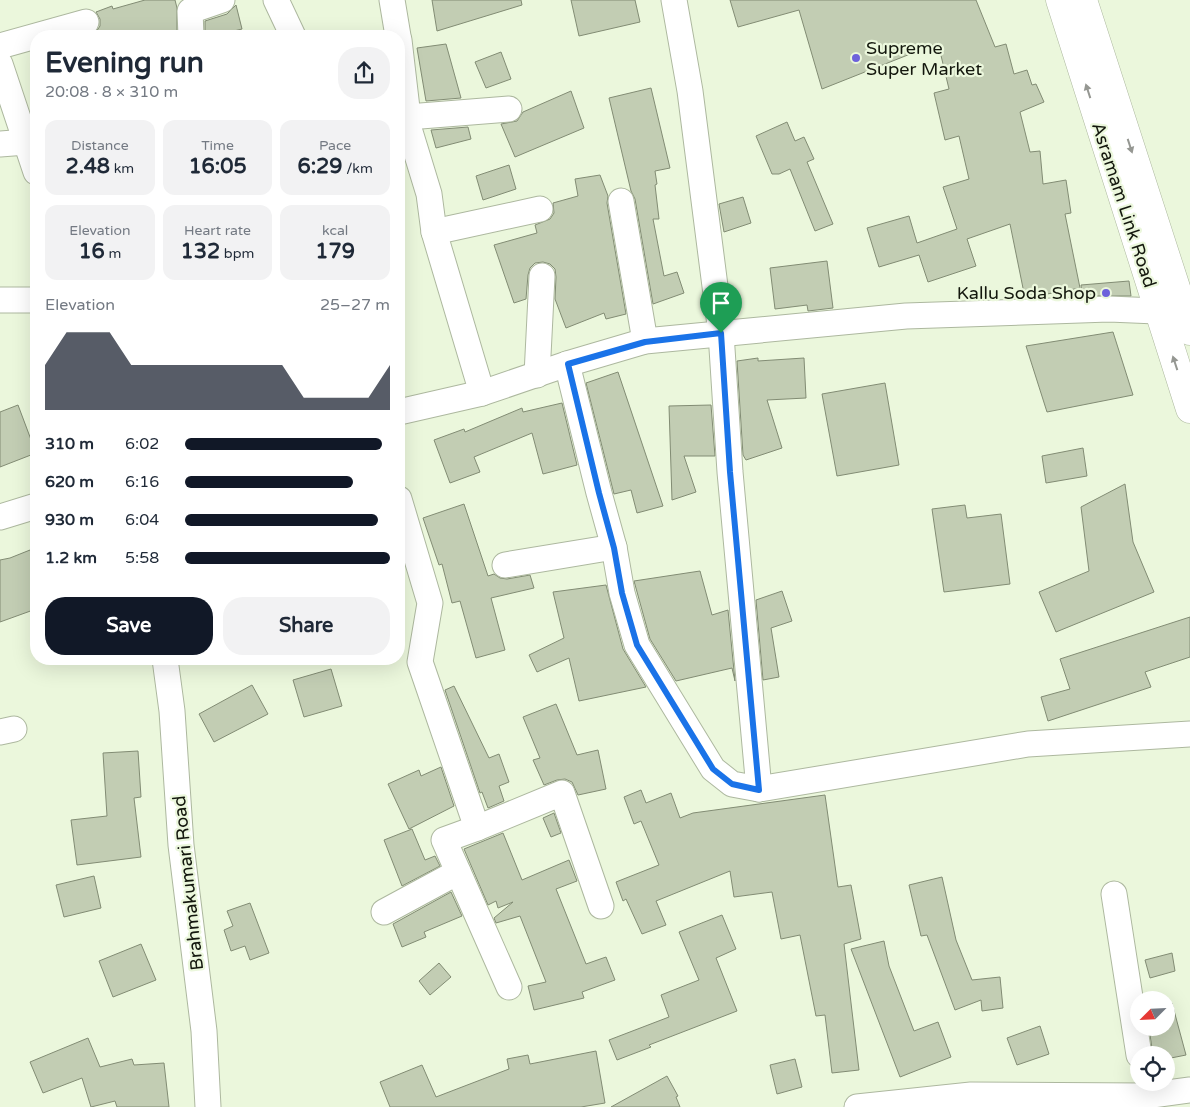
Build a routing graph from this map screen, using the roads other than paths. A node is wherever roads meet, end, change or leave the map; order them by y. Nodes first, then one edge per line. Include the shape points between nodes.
1 (222, 0) edge
2 (276, 0) edge
3 (392, 0) edge
4 (674, 0) edge
5 (1060, 0) edge
6 (1083, 0) edge
7 (86, 22) dead end
8 (57, 30) edge
9 (191, 30) edge
10 (290, 30) edge
11 (397, 30) edge
12 (30, 38) edge
13 (0, 46) edge
14 (0, 64) edge
15 (509, 109) dead end
16 (405, 121) edge
17 (26, 142) junction
18 (0, 144) edge
19 (30, 154) edge
20 (621, 201) dead end
21 (540, 209) dead end
22 (434, 232) junction
23 (542, 276) dead end
24 (0, 300) edge
25 (30, 300) edge
26 (1178, 319) edge
27 (721, 333) junction
28 (645, 342) junction
29 (568, 364) junction
30 (538, 375) junction
31 (482, 393) junction
32 (1190, 409) edge
33 (405, 411) edge
34 (30, 508) edge
35 (0, 517) edge
36 (405, 543) edge
37 (614, 548) junction
38 (505, 565) dead end
39 (166, 665) edge
40 (1190, 734) edge
41 (759, 790) junction
42 (477, 828) junction
43 (458, 872) junction
44 (1114, 894) dead end
45 (600, 906) dead end
46 (384, 912) dead end
47 (509, 987) dead end
48 (1138, 1046) edge
49 (1130, 1089) edge
50 (1175, 1090) edge
51 (1190, 1090) edge
52 (208, 1107) edge
53 (861, 1107) edge

1 - 9 street via 190,11
2 - 10 street
3 - 11 street
4 - 27 street via 690,91
26 -> 5 main road, Asramam Link Road
6 -> 26 main road, Asramam Link Road
7 - 8 street
12 - 13 street
14 - 17 street
15 - 16 street
16 - 22 street via 429,194
17 - 18 street
17 - 19 street
20 - 28 street
21 - 22 street
22 - 31 street
23 - 30 street
24 - 25 street
26 - 27 street via 1109,309 906,316
32 -> 26 main road, Asramam Link Road
27 - 28 street
27 - 41 street via 730,472
28 - 29 street
29 - 30 street
29 - 37 street
30 - 31 street
31 - 33 street
34 - 35 street
36 - 42 street via 430,602 420,662
37 - 38 street
37 - 41 street via 622,593 637,645 713,769 732,784
39 - 52 street, Brahmakumari Road via 181,845 204,1031
40 - 41 street via 1028,744
42 - 43 street via 444,840
42 - 45 street via 562,793
43 - 46 street
43 - 47 street
44 - 48 street
49 - 53 street via 971,1095
50 - 51 street

